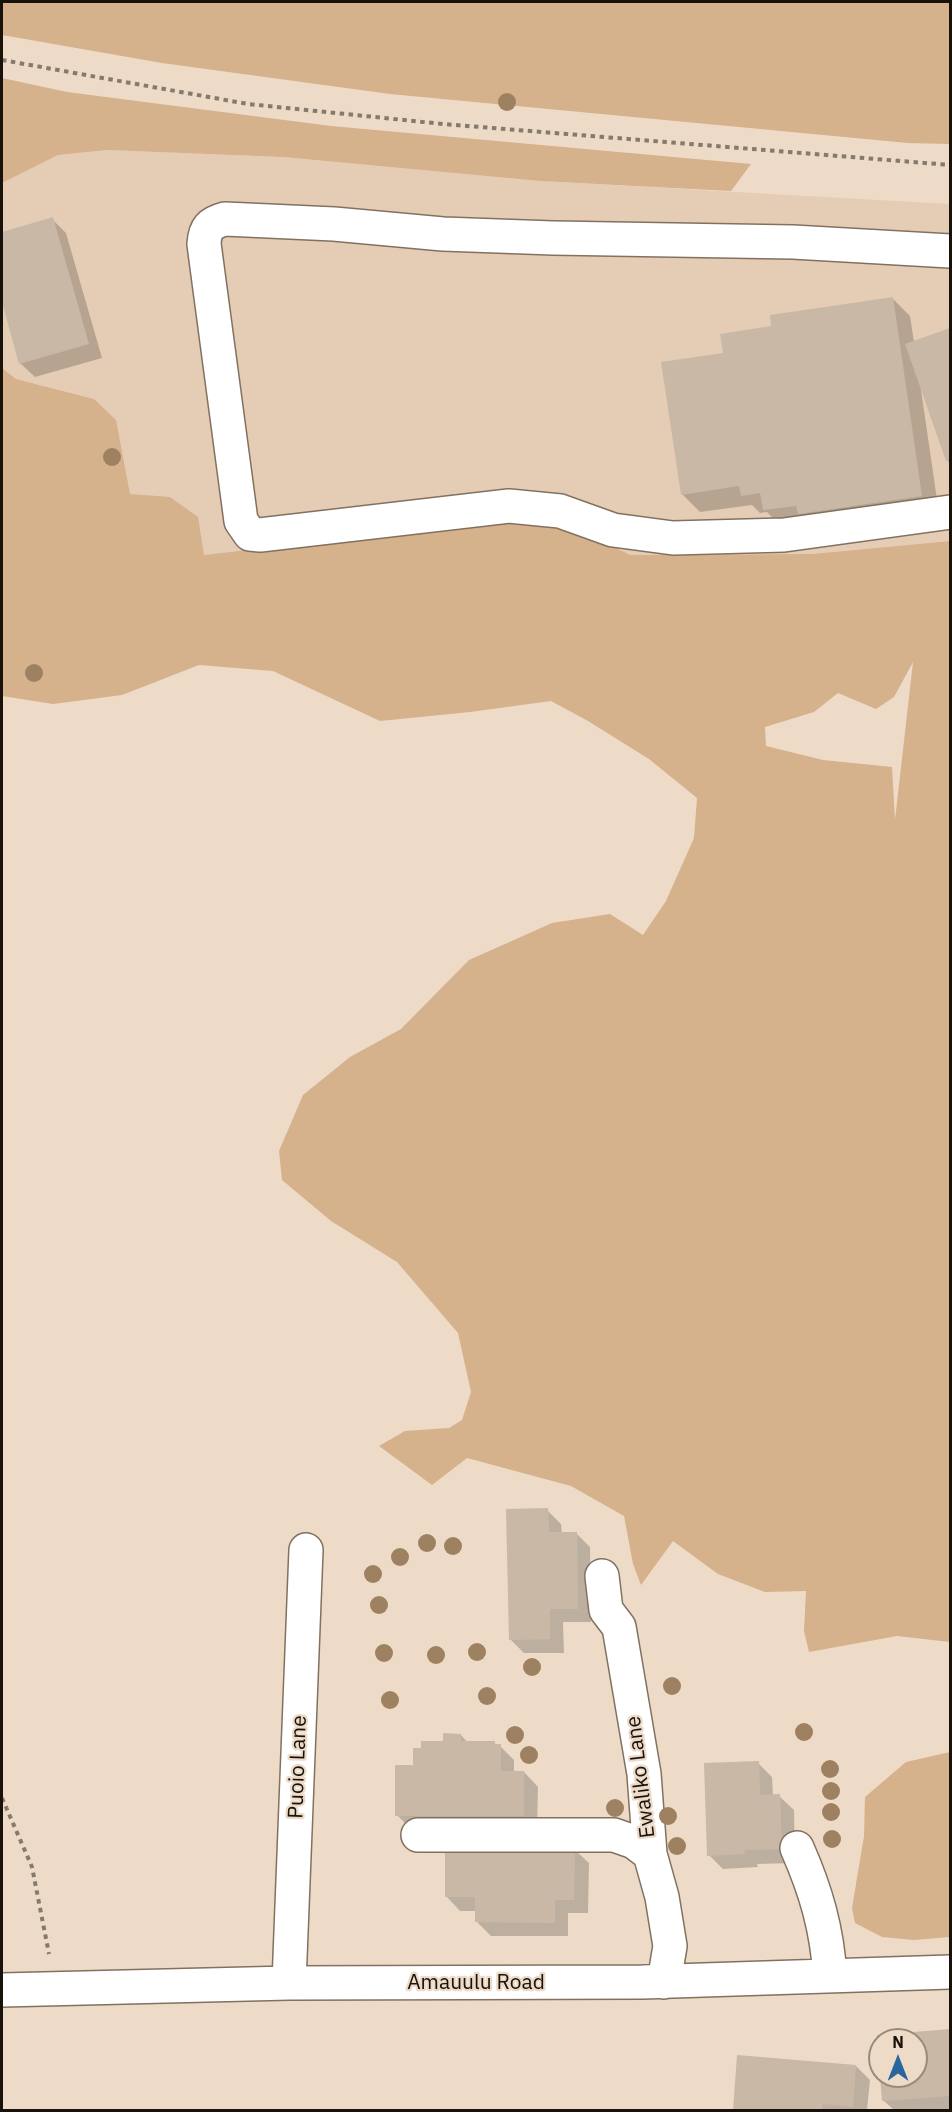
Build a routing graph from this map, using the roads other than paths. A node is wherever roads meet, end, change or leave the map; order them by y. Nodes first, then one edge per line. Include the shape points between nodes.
1 (951, 251) edge
2 (951, 512) edge
3 (306, 1550) dead end
4 (602, 1576) dead end
5 (418, 1835) dead end
6 (797, 1848) dead end
7 (650, 1854) junction
8 (951, 1972) edge
9 (830, 1976) junction
10 (664, 1982) junction
11 (289, 1983) junction
12 (2, 1990) edge

1 - 2 street via 793,242 444,234 225,219 215,221 204,234 241,521 250,534 509,506 560,512 613,530 673,538 784,535
3 - 11 street, Puoio Lane
4 - 7 street, Ewaliko Lane via 606,1610 619,1627 644,1774
5 - 7 street via 614,1835 634,1842
6 - 9 street via 824,1924
7 - 10 street, Ewaliko Lane via 670,1946
8 - 9 street, Amauulu Road
9 - 10 street, Amauulu Road
10 - 11 street, Amauulu Road
11 - 12 street, Amauulu Road

